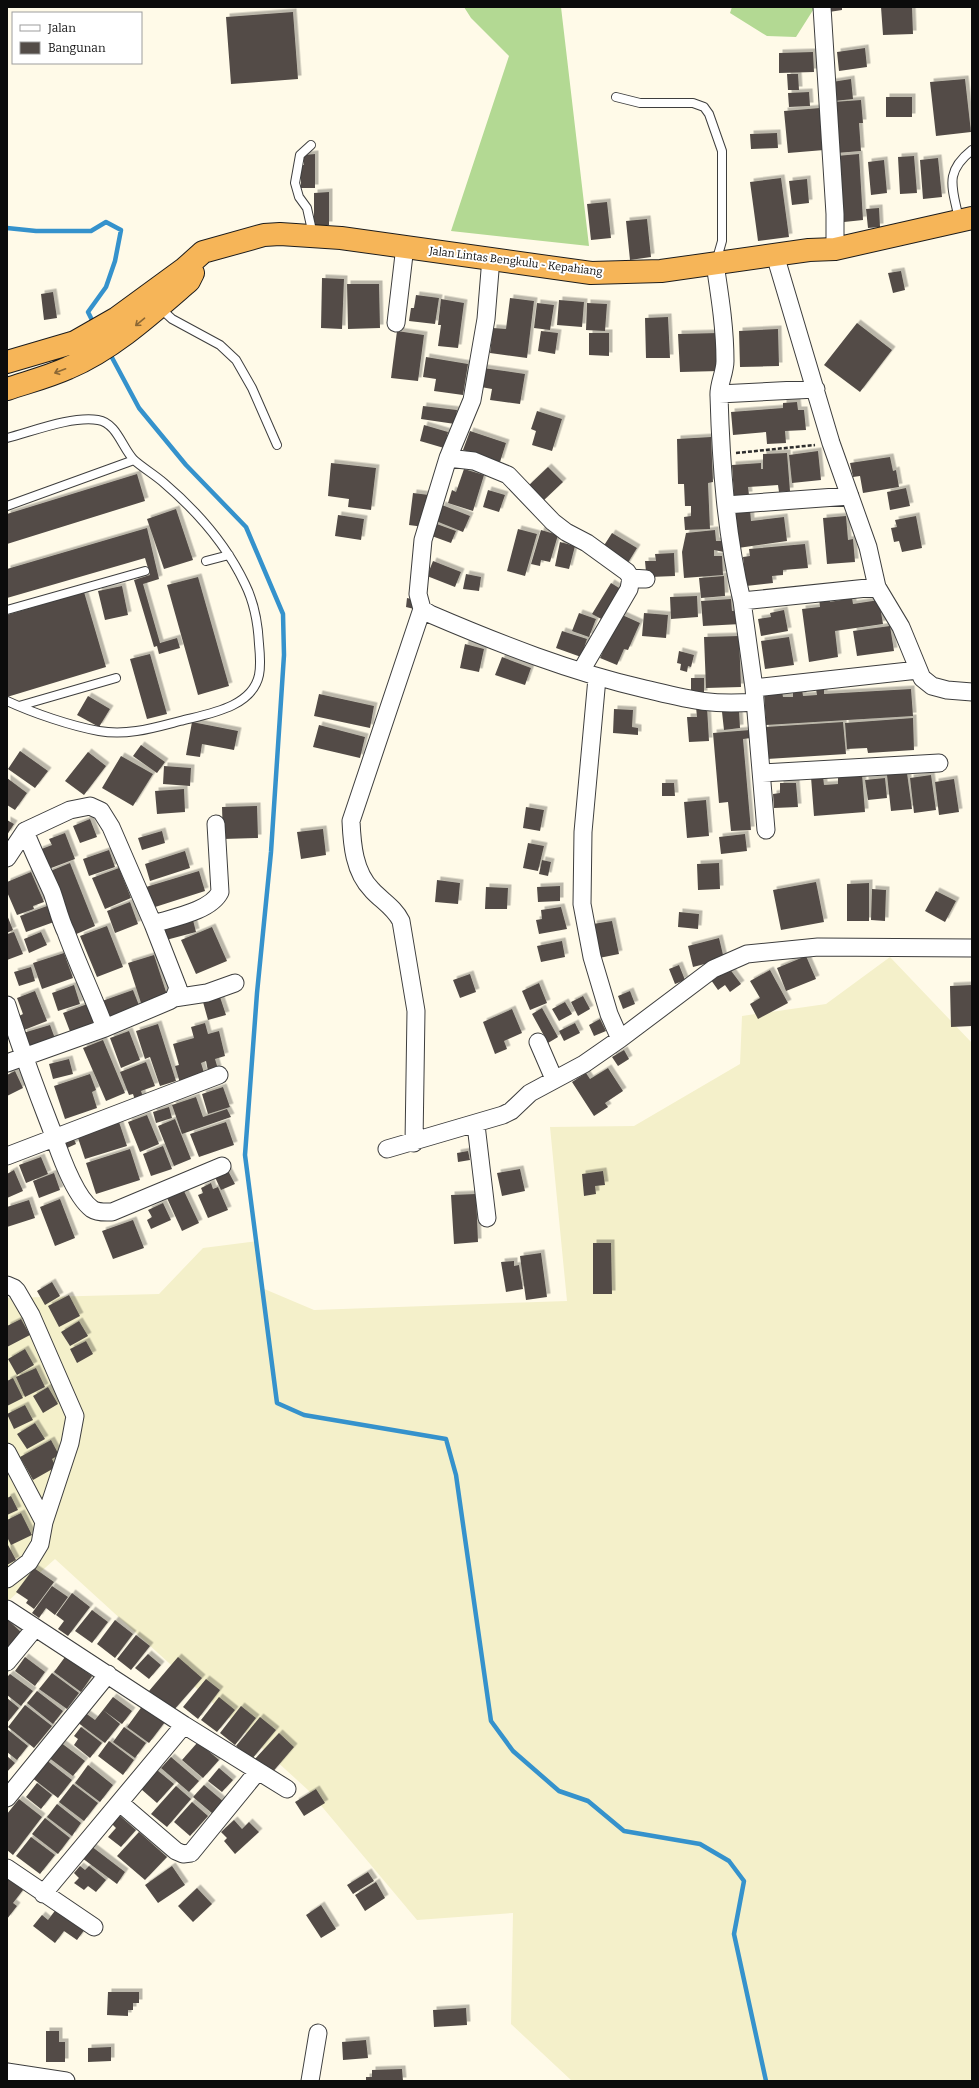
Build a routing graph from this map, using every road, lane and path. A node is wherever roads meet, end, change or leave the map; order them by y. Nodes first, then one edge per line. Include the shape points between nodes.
1 (822, 7) edge
2 (616, 98) dead end
3 (311, 145) dead end
4 (972, 150) edge
5 (966, 219) edge
6 (313, 236) junction
7 (405, 246) junction
8 (835, 249) junction
9 (203, 252) junction
10 (775, 255) junction
11 (491, 258) junction
12 (715, 264) junction
13 (159, 306) junction
14 (396, 323) dead end
15 (92, 343) junction
16 (7, 362) edge
17 (7, 388) edge
18 (816, 389) junction
19 (719, 394) junction
20 (7, 438) edge
21 (831, 443) junction
22 (277, 445) dead end
23 (722, 454) junction
24 (448, 458) junction
25 (134, 460) junction
26 (850, 496) junction
27 (726, 505) junction
28 (7, 506) edge
29 (229, 555) junction
30 (206, 561) dead end
31 (145, 571) dead end
32 (877, 587) junction
33 (742, 601) junction
34 (422, 609) junction
35 (7, 610) edge
36 (918, 670) junction
37 (581, 671) junction
38 (116, 678) dead end
39 (597, 678) junction
40 (972, 692) edge
41 (755, 695) junction
42 (7, 701) edge
43 (19, 706) junction
44 (939, 763) dead end
45 (762, 773) junction
46 (216, 824) dead end
47 (766, 830) dead end
48 (25, 831) junction
49 (7, 858) edge
50 (153, 924) junction
51 (972, 948) edge
52 (235, 983) dead end
53 (174, 998) junction
54 (7, 1005) edge
55 (105, 1028) junction
56 (620, 1039) junction
57 (538, 1042) dead end
58 (24, 1057) junction
59 (7, 1063) edge
60 (219, 1075) dead end
61 (554, 1079) junction
62 (476, 1125) junction
63 (55, 1138) junction
64 (414, 1143) junction
65 (388, 1149) dead end
66 (7, 1156) edge
67 (222, 1166) dead end
68 (488, 1218) dead end
69 (7, 1285) edge
70 (7, 1452) edge
71 (44, 1522) junction
72 (7, 1579) edge
73 (7, 1609) edge
74 (35, 1628) junction
75 (7, 1662) edge
76 (108, 1674) junction
77 (184, 1725) junction
78 (258, 1771) junction
79 (287, 1790) dead end
80 (7, 1798) edge
81 (120, 1803) junction
82 (7, 1868) edge
83 (43, 1894) junction
84 (94, 1927) dead end
85 (318, 2033) dead end
86 (7, 2072) edge
87 (66, 2081) edge
88 (310, 2081) edge

1 - 8 street
2 - 12 lane via 640,104 693,103 704,107 709,114 722,151 722,241
3 - 6 lane via 300,155 295,183 306,208
4 - 5 lane via 956,166 951,179
5 - 8 highway, Jalan Lintas Bengkulu - Kepahiang
6 - 7 highway, Jalan Lintas Bengkulu - Kepahiang
6 - 9 highway, Jalan Lintas Bengkulu - Kepahiang via 264,235
7 - 11 highway, Jalan Lintas Bengkulu - Kepahiang
7 - 14 street
8 - 10 highway, Jalan Lintas Bengkulu - Kepahiang
9 - 13 highway, Jalan Lintas Bengkulu - Kepahiang via 189,281
9 - 15 highway, Jalan Lintas Bengkulu - Kepahiang via 117,318
10 - 12 highway, Jalan Lintas Bengkulu - Kepahiang
10 - 18 street
11 - 12 highway, Jalan Lintas Bengkulu - Kepahiang via 591,273 661,271
11 - 24 street via 486,319 472,400
12 - 19 street via 724,315 725,362
13 -> 15 highway, Jalan Lintas Bengkulu - Kepahiang via 114,341
13 - 22 lane via 172,320 220,345 236,360 252,388
15 - 16 highway, Jalan Lintas Bengkulu - Kepahiang via 63,347
15 -> 17 highway, Jalan Lintas Bengkulu - Kepahiang via 69,368
18 - 19 street
18 - 21 street
19 - 23 street
20 - 25 lane via 74,421 97,420 106,423
21 - 23 path
21 - 26 street
23 - 27 street
24 - 34 street via 424,540 418,594
24 - 37 street via 474,461 508,475 553,522 638,579 629,589
25 - 28 lane
25 - 29 lane via 198,514
26 - 27 street
26 - 32 street via 868,547
27 - 33 street via 732,560
29 - 30 lane
29 - 43 lane via 246,586 258,626 259,675 255,685 241,700 215,712 126,732 98,731
31 - 35 lane
32 - 33 street
32 - 36 street via 901,627
33 - 41 street
34 - 37 street via 498,643
34 - 64 street via 351,820 352,839 362,878 401,921 416,1011
36 - 40 street via 922,678 932,686
36 - 41 street
37 - 39 street
38 - 43 lane
39 - 41 street via 705,703 732,704
39 - 56 street via 583,832 582,904 592,957 609,1014
41 - 45 street
42 - 43 lane
44 - 45 street
45 - 47 street
46 - 50 street via 220,892 217,899 201,908
48 - 49 street
48 - 50 street via 70,810 90,806 102,811
48 - 55 street
50 - 53 street via 178,988
51 - 56 street via 818,947 747,954 713,969
52 - 53 street via 207,992
53 - 55 street
54 - 58 street
55 - 58 street
56 - 61 street via 584,1064
57 - 61 street
58 - 59 street
58 - 63 street
60 - 63 street
61 - 62 street via 530,1093 511,1111
62 - 64 street
62 - 68 street
63 - 66 street
63 - 67 street via 65,1168 88,1205 98,1212 112,1212
64 - 65 street
69 - 71 street via 17,1291 31,1315 76,1416 70,1443
70 - 71 street
71 - 72 street via 36,1552 29,1562
73 - 74 street
74 - 75 street
74 - 76 street
76 - 77 street
76 - 80 street
77 - 78 street
77 - 81 street
78 - 79 street
78 - 81 street via 192,1853 183,1854 176,1851
81 - 83 street
82 - 83 street
83 - 84 street
85 - 88 street
86 - 87 street

